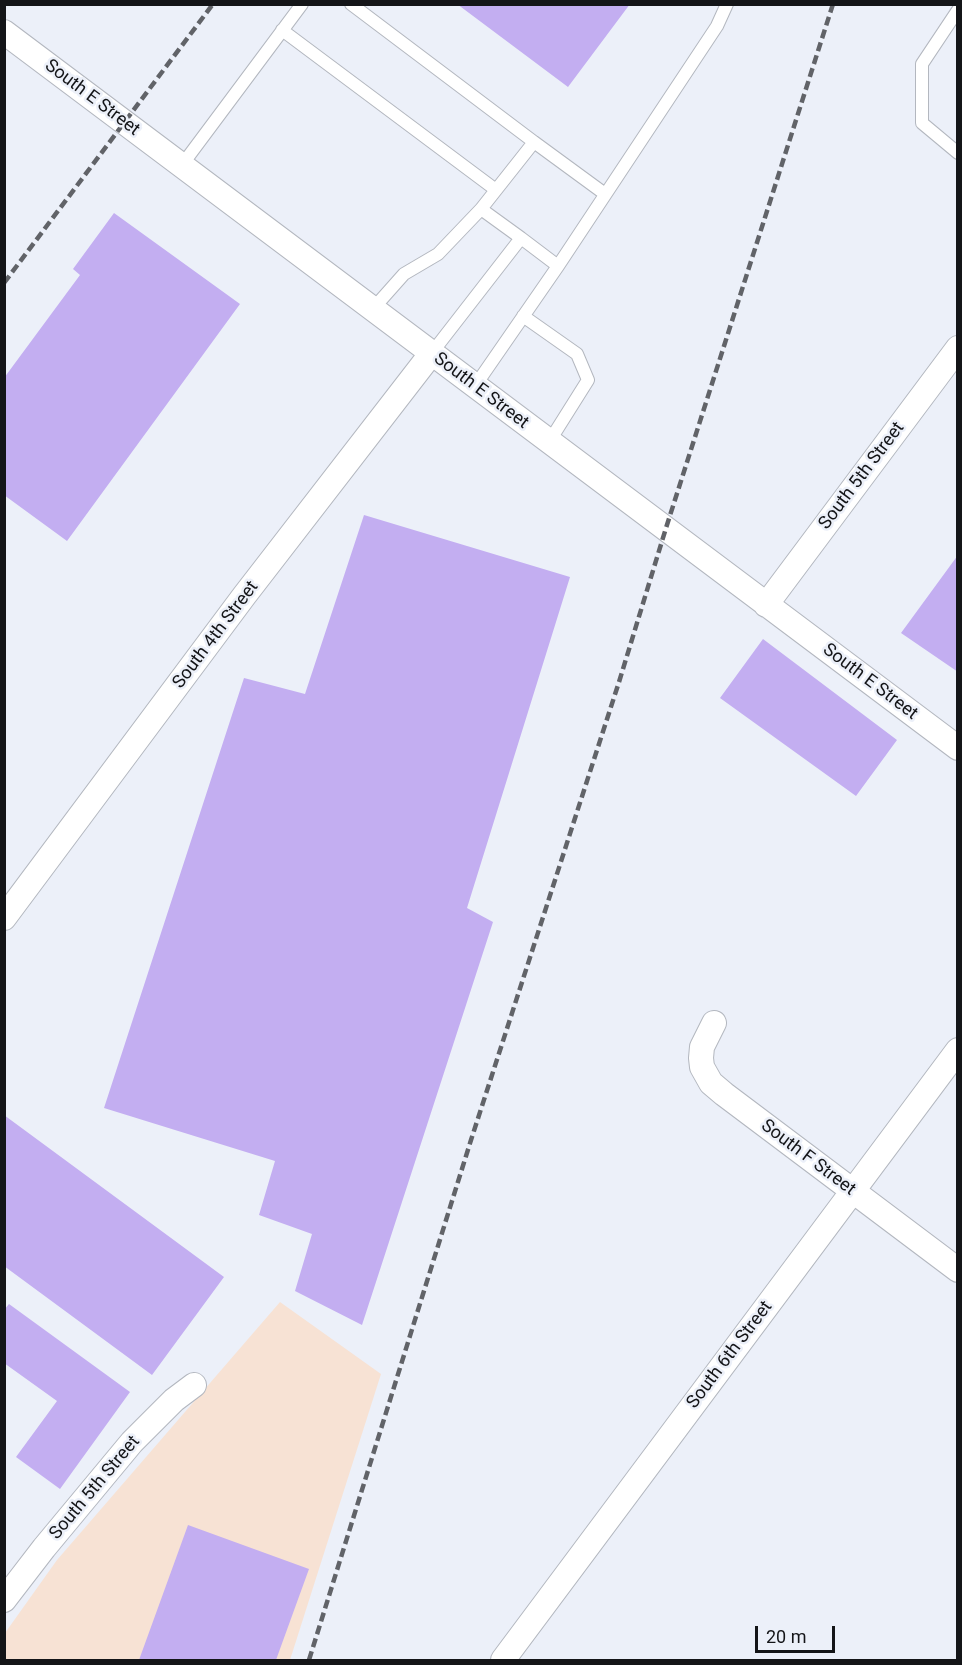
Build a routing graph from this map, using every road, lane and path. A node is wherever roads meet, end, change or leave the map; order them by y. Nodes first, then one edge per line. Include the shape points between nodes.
1 (302, 4) edge
2 (351, 4) edge
3 (727, 4) edge
4 (957, 10) edge
5 (282, 30) junction
6 (4, 32) edge
7 (534, 142) junction
8 (957, 153) edge
9 (182, 165) junction
10 (495, 190) junction
11 (605, 194) junction
12 (481, 209) junction
13 (520, 238) junction
14 (558, 266) junction
15 (372, 309) junction
16 (523, 316) junction
17 (957, 348) edge
18 (431, 354) junction
19 (475, 386) junction
20 (549, 442) junction
21 (766, 605) junction
22 (957, 748) edge
23 (4, 918) edge
24 (714, 1023) dead end
25 (957, 1050) edge
26 (852, 1191) junction
27 (957, 1270) edge
28 (195, 1385) dead end
29 (5, 1599) edge
30 (503, 1660) edge

1 - 5 lane
2 - 7 lane
3 - 11 lane via 717,26
4 - 8 lane via 922,64 922,123
5 - 9 lane
5 - 10 lane
6 - 9 street, South E Street
7 - 10 lane
7 - 11 lane
9 - 15 street, South E Street
10 - 12 lane
11 - 14 lane
12 - 13 lane
12 - 15 lane via 438,254 404,274
13 - 14 lane
13 - 18 lane
14 - 16 lane
15 - 18 street, South E Street
16 - 19 lane
16 - 20 lane via 577,354 588,380
17 - 21 street, South 5th Street
18 - 19 street, South E Street
18 - 23 street, South 4th Street
19 - 20 street, South E Street
20 - 21 street, South E Street
21 - 22 street, South E Street
24 - 26 street, South F Street via 701,1058 711,1083
25 - 26 street, South 6th Street
26 - 27 street, South F Street
26 - 30 street, South 6th Street
28 - 29 street, South 5th Street via 132,1442

